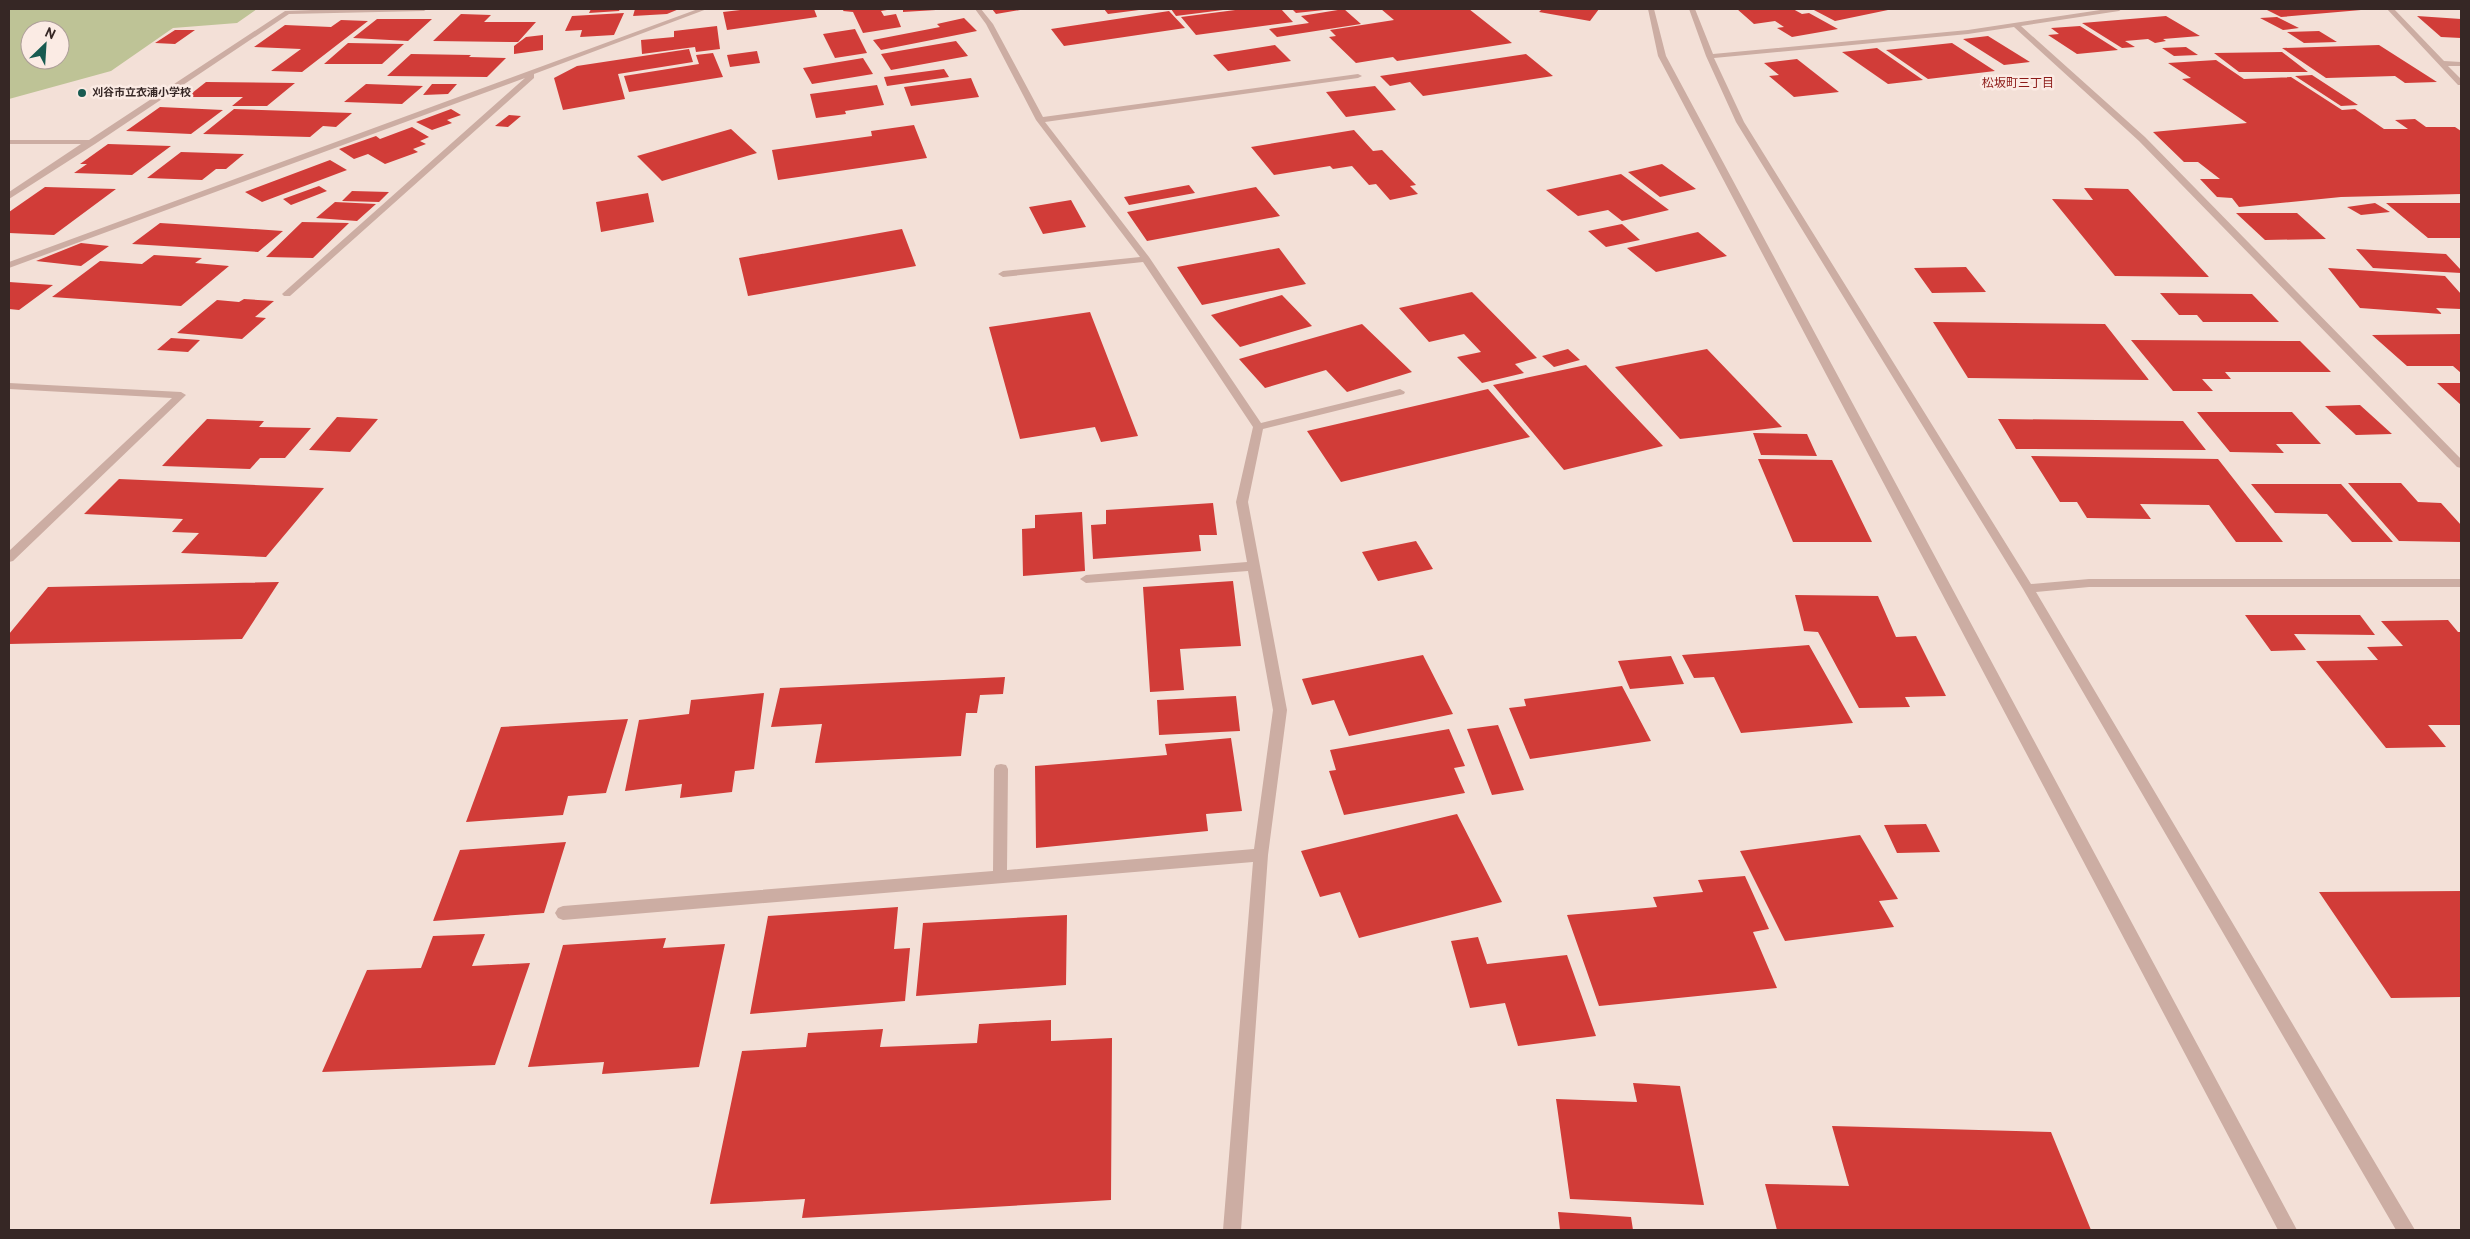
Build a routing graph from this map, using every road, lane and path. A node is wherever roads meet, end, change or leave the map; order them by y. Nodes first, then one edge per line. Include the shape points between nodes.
1 (424, 9) edge
2 (704, 9) edge
3 (978, 9) edge
4 (1651, 9) edge
5 (1692, 9) edge
6 (2119, 9) edge
7 (2390, 9) edge
8 (363, 10) edge
9 (2016, 25) junction
10 (1710, 56) junction
11 (2442, 63) junction
12 (2461, 64) edge
13 (537, 70) junction
14 (1358, 76) dead end
15 (2461, 83) edge
16 (1040, 120) junction
17 (9, 142) edge
18 (92, 142) junction
19 (9, 196) edge
20 (1146, 259) junction
21 (9, 266) edge
22 (1003, 274) dead end
23 (287, 294) dead end
24 (9, 386) edge
25 (1400, 392) dead end
26 (1258, 427) junction
27 (2461, 465) edge
28 (9, 558) edge
29 (1254, 566) junction
30 (1086, 580) dead end
31 (2461, 583) edge
32 (2028, 588) junction
33 (1001, 769) dead end
34 (1260, 855) junction
35 (1000, 877) junction
36 (563, 912) dead end
37 (1232, 1230) edge
38 (2288, 1230) edge
39 (2406, 1230) edge

1 - 8 street
2 - 13 street
3 - 16 street
4 - 38 street via 1662,56
5 - 10 street
6 - 9 street
7 - 11 street
8 - 18 street via 287,12
9 - 10 street
9 - 27 street via 2142,139
10 - 32 street via 1740,122
11 - 12 street
11 - 15 street
13 - 21 street
13 - 23 street
14 - 16 street
16 - 20 street
17 - 18 street
18 - 19 street
20 - 22 street
20 - 26 street
24 - 28 street via 181,396
25 - 26 street
26 - 29 street via 1242,502
29 - 30 street
29 - 34 street via 1280,710
31 - 32 street via 2089,583
32 - 39 street
33 - 35 street
34 - 35 street
34 - 37 street
35 - 36 street

